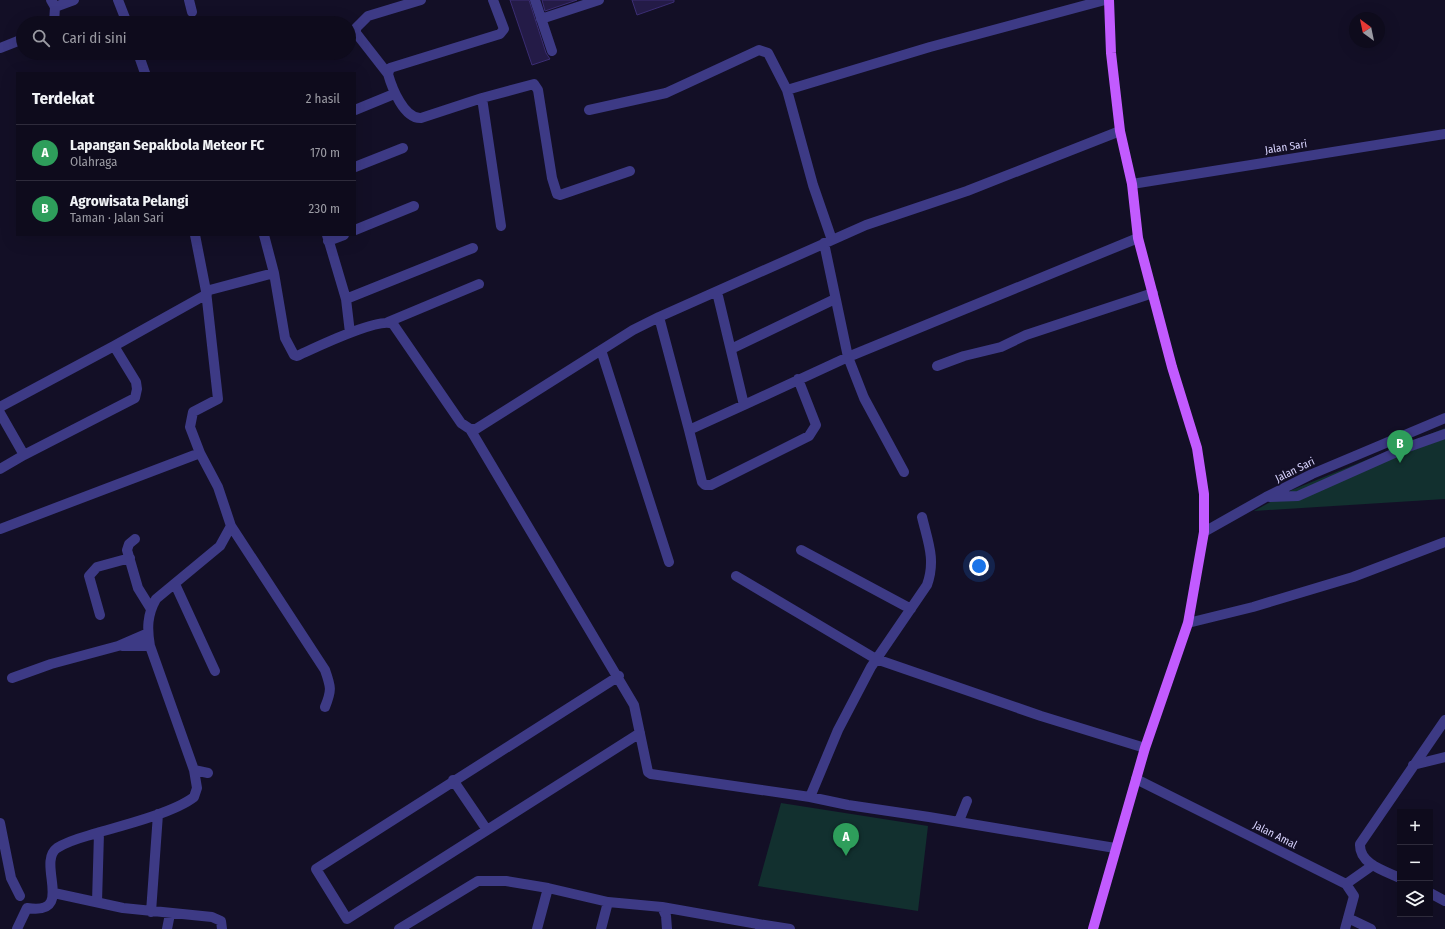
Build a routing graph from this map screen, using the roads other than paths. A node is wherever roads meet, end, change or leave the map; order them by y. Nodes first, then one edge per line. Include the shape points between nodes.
1 (74, 0) edge
2 (118, 0) edge
3 (189, 0) edge
4 (421, 0) edge
5 (494, 0) edge
6 (535, 0) edge
7 (599, 0) edge
8 (1105, 0) edge
9 (1109, 0) edge
10 (53, 3) edge
11 (192, 12) dead end
12 (54, 16) edge
13 (124, 16) edge
14 (541, 19) junction
15 (16, 42) edge
16 (0, 48) edge
17 (552, 51) dead end
18 (140, 60) edge
19 (145, 72) edge
20 (388, 74) junction
21 (787, 90) junction
22 (394, 94) junction
23 (482, 98) junction
24 (356, 110) edge
25 (589, 110) dead end
26 (1120, 131) junction
27 (1445, 134) edge
28 (403, 148) dead end
29 (356, 167) edge
30 (630, 171) dead end
31 (1132, 184) junction
32 (414, 206) dead end
33 (501, 226) dead end
34 (356, 230) edge
35 (195, 236) edge
36 (264, 236) edge
37 (339, 236) edge
38 (328, 238) edge
39 (1138, 238) junction
40 (828, 242) junction
41 (473, 248) dead end
42 (274, 273) junction
43 (479, 284) dead end
44 (718, 292) junction
45 (207, 293) junction
46 (1152, 293) junction
47 (346, 299) junction
48 (835, 299) junction
49 (659, 317) junction
50 (388, 322) junction
51 (350, 333) junction
52 (114, 346) junction
53 (731, 349) junction
54 (601, 350) junction
55 (848, 357) junction
56 (937, 366) dead end
57 (798, 379) junction
58 (744, 405) junction
59 (0, 407) edge
60 (0, 413) edge
61 (1445, 418) edge
62 (470, 429) junction
63 (689, 430) junction
64 (1445, 434) edge
65 (200, 453) junction
66 (24, 455) junction
67 (0, 469) edge
68 (904, 472) dead end
69 (1266, 498) junction
70 (922, 517) dead end
71 (231, 526) junction
72 (0, 529) edge
73 (1204, 532) junction
74 (135, 539) dead end
75 (1445, 542) edge
76 (801, 550) dead end
77 (130, 558) junction
78 (668, 562) dead end
79 (736, 576) dead end
80 (175, 584) junction
81 (150, 609) junction
82 (911, 609) junction
83 (100, 615) dead end
84 (1188, 623) junction
85 (148, 633) junction
86 (118, 646) junction
87 (150, 646) junction
88 (876, 659) junction
89 (215, 671) dead end
90 (619, 676) junction
91 (12, 678) dead end
92 (325, 707) dead end
93 (1445, 720) edge
94 (640, 733) junction
95 (1145, 748) junction
96 (1445, 757) edge
97 (1413, 765) junction
98 (194, 770) junction
99 (208, 773) dead end
100 (1136, 779) junction
101 (453, 780) junction
102 (810, 797) junction
103 (966, 801) dead end
104 (158, 814) junction
105 (959, 821) junction
106 (0, 824) edge
107 (487, 830) junction
108 (99, 833) junction
109 (1115, 848) junction
110 (1373, 865) junction
111 (1397, 877) edge
112 (1346, 884) junction
113 (548, 888) junction
114 (54, 893) junction
115 (1433, 895) edge
116 (20, 896) dead end
117 (1445, 901) edge
118 (97, 902) junction
119 (608, 902) junction
120 (662, 906) junction
121 (151, 912) junction
122 (170, 914) junction
123 (1348, 918) junction
124 (760, 926) edge
125 (18, 929) edge
126 (167, 929) edge
127 (222, 929) edge
128 (399, 929) edge
129 (537, 929) edge
130 (601, 929) edge
131 (667, 929) edge
132 (790, 929) edge
133 (1093, 929) edge
134 (1345, 929) edge
135 (1371, 929) edge

1 - 10 street
2 - 13 street
3 - 11 street
4 - 20 street via 368,16 356,28 356,33
5 - 20 street via 504,29 500,34 394,66
6 - 14 street
7 - 14 street
8 - 21 street via 930,47
9 - 26 main road via 1111,53
10 - 12 street
14 - 17 street
15 - 16 street
18 - 19 street
20 - 22 street
21 - 25 street via 768,53 759,50 666,93
21 - 40 street
22 - 23 street via 413,116 418,118
22 - 24 street
23 - 30 street via 534,84 538,90 552,178 557,194
23 - 33 street
26 - 31 main road
26 - 40 street via 967,191 866,225
27 - 31 street, Jalan Sari
28 - 29 street
31 - 39 main road
32 - 34 street
35 - 45 street
36 - 42 street
37 - 38 street
38 - 47 street
39 - 46 main road
39 - 55 street
40 - 44 street
40 - 48 street
41 - 47 street
42 - 45 street
42 - 51 street via 285,338 294,355 297,356
43 - 50 street
44 - 49 street
44 - 53 street
45 - 52 street
45 - 65 street via 218,399 193,412 190,427
46 - 56 street via 1026,335 1002,347 964,356
46 - 73 main road via 1197,448 1204,494
47 - 51 street
48 - 53 street
48 - 55 street
49 - 54 street
49 - 63 street
50 - 51 street
50 - 62 street via 393,324 461,423
52 - 59 street
52 - 66 street via 136,382 135,398
53 - 58 street
54 - 62 street via 476,429
54 - 78 street
55 - 57 street
55 - 68 street via 864,398
57 - 58 street
57 - 63 street via 816,425 812,433 770,457 711,485 702,482
58 - 63 street
60 - 66 street
61 - 69 street, Jalan Sari via 1312,474
62 - 90 street
64 - 69 street via 1408,447 1298,496
65 - 71 street via 218,487
65 - 72 street
66 - 67 street
69 - 73 street, Jalan Sari
70 - 82 street via 932,556 932,572 927,585
71 - 80 street via 220,546
71 - 92 street via 325,670 331,694
73 - 84 main road
74 - 77 street via 128,547
75 - 84 street via 1353,577 1254,607
76 - 82 street
77 - 81 street via 138,588
77 - 83 street via 97,567 88,576
79 - 88 street
80 - 81 street via 156,599
80 - 89 street
81 - 85 street
82 - 88 street
84 - 95 main road
85 - 86 street
85 - 87 street
86 - 87 street
86 - 91 street via 51,664
87 - 98 street
88 - 95 street via 1041,716
88 - 102 street via 838,730
90 - 94 street via 634,705
90 - 101 street
93 - 97 street
94 - 102 street via 647,769 651,774
94 - 107 street
95 - 100 main road
96 - 97 street
97 - 110 street via 1360,844 1362,855
98 - 99 street
98 - 104 street via 197,788 194,797 179,807
100 - 109 main road
100 - 112 street, Jalan Amal
101 - 107 street
101 - 107 street via 316,869 347,920
102 - 105 street
103 - 105 street
104 - 108 street
104 - 121 street
105 - 109 street
106 - 116 street via 11,878
108 - 114 street via 84,835 55,849 49,863
108 - 118 street
109 - 133 main road
110 - 111 street
110 - 112 street
112 - 123 street via 1354,896
113 - 119 street
113 - 128 street via 506,881 478,881
113 - 129 street
114 - 118 street
114 - 125 street via 53,898 45,906 27,908
115 - 117 street
118 - 121 street
119 - 120 street
119 - 130 street
120 - 124 street
120 - 131 street
121 - 122 street
122 - 126 street
122 - 127 street via 212,917 221,921
123 - 134 street
123 - 135 street
124 - 132 street

